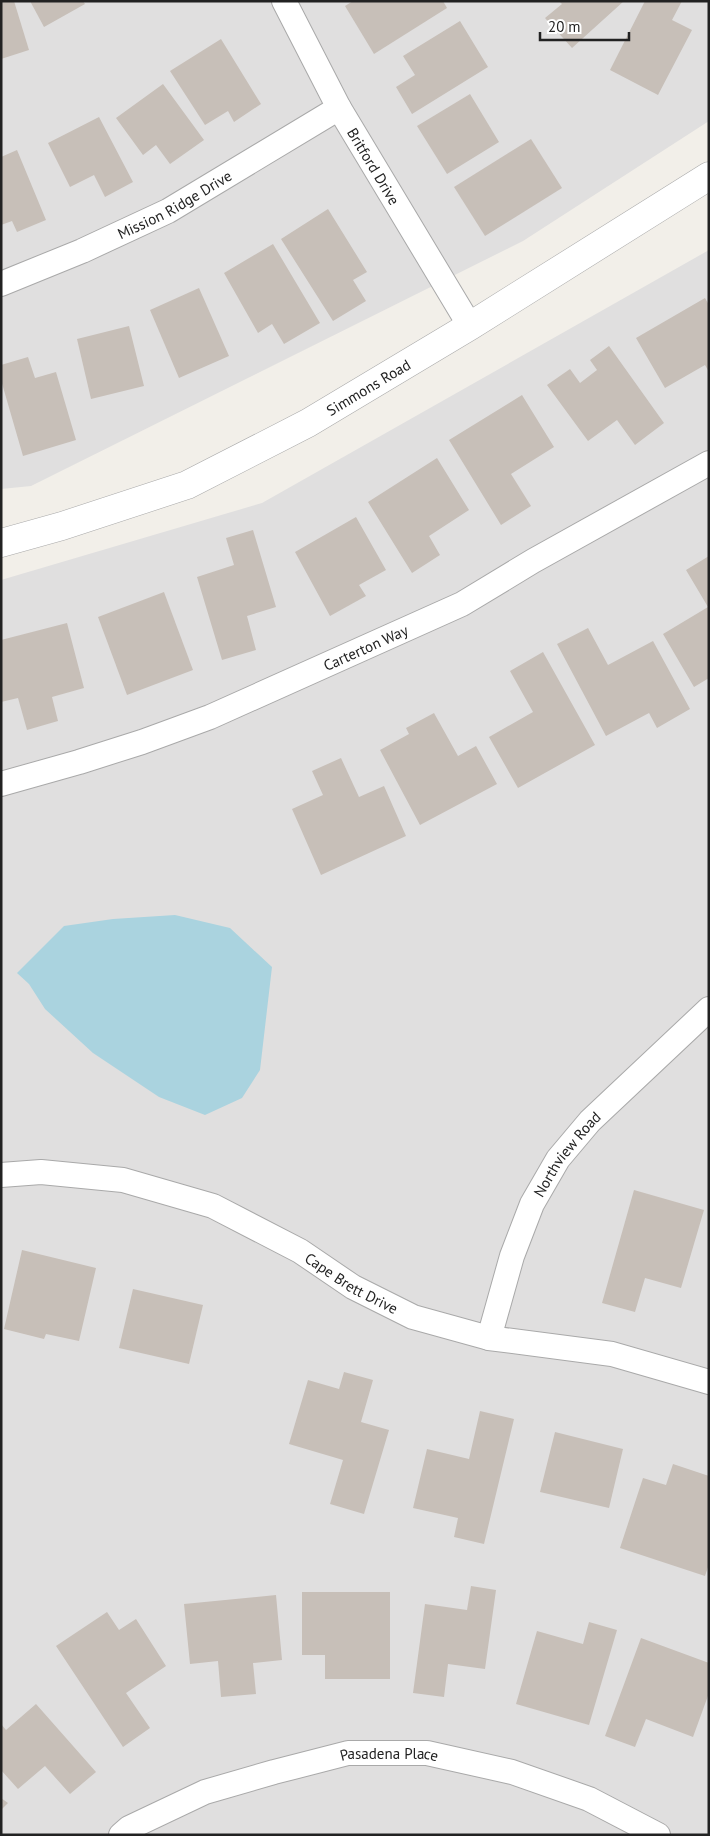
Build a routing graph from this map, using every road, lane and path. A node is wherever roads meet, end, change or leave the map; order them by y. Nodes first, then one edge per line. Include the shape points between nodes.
1 (284, 1) edge
2 (339, 108) junction
3 (709, 176) edge
4 (1, 284) edge
5 (470, 326) junction
6 (709, 463) edge
7 (1, 543) edge
8 (1, 784) edge
9 (709, 1009) edge
10 (1, 1175) edge
11 (489, 1338) junction
12 (709, 1382) edge
13 (121, 1835) edge
14 (658, 1835) edge

1 - 2 street, Britford Drive
2 - 4 street, Mission Ridge Drive via 168,211
2 - 5 street, Britford Drive
3 - 5 street, Simmons Road
5 - 7 street, Simmons Road via 308,423 187,485
6 - 8 street, Carterton Way via 462,604 210,717 97,756
9 - 11 street, Northview Road via 590,1121 558,1159 532,1204 512,1256
10 - 11 street, Cape Brett Drive via 41,1172 123,1180 212,1206 300,1252 353,1287 413,1317
11 - 12 street, Cape Brett Drive via 612,1354
13 - 14 street, Pasadena Place via 205,1792 274,1772 348,1753 427,1753 512,1772 589,1799

